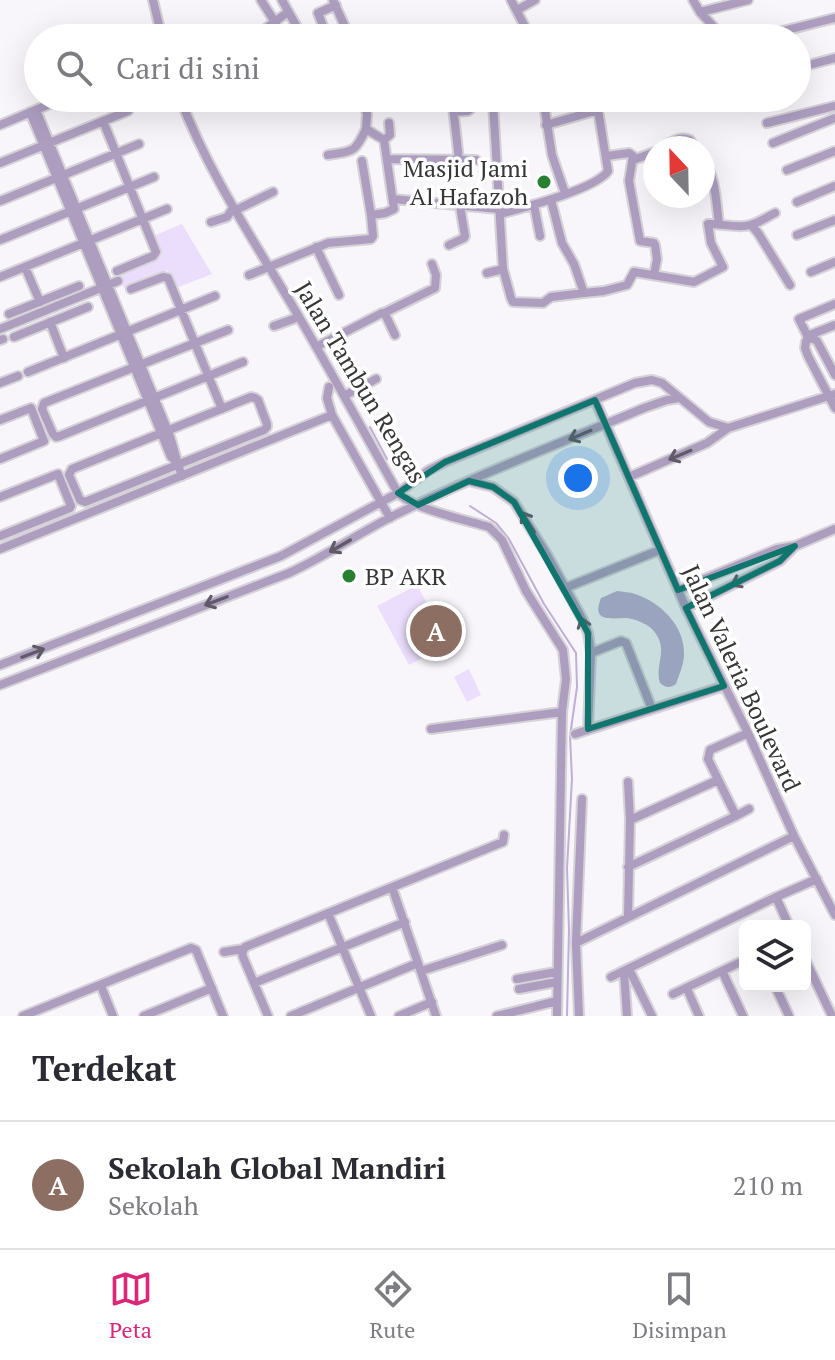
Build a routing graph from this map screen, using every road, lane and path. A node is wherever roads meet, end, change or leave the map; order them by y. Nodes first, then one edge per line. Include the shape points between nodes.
1 (153, 0) edge
2 (282, 0) edge
3 (511, 0) edge
4 (535, 0) edge
5 (693, 0) edge
6 (748, 0) edge
7 (266, 1) edge
8 (334, 3) edge
9 (517, 10) junction
10 (288, 12) junction
11 (700, 12) junction
12 (835, 18) edge
13 (275, 22) junction
14 (159, 24) edge
15 (272, 24) edge
16 (295, 24) edge
17 (322, 24) edge
18 (344, 24) edge
19 (524, 24) edge
20 (711, 24) edge
21 (811, 24) edge
22 (835, 58) edge
23 (811, 64) edge
24 (835, 106) edge
25 (31, 112) edge
26 (33, 112) edge
27 (126, 112) edge
28 (186, 112) edge
29 (366, 112) edge
30 (455, 112) edge
31 (493, 112) edge
32 (545, 112) edge
33 (591, 112) edge
34 (598, 112) edge
35 (835, 118) edge
36 (103, 121) junction
37 (389, 123) dead end
38 (767, 123) dead end
39 (0, 125) edge
40 (546, 125) junction
41 (366, 129) junction
42 (384, 140) junction
43 (773, 143) dead end
44 (46, 144) junction
45 (139, 144) dead end
46 (835, 151) edge
47 (117, 153) junction
48 (328, 155) dead end
49 (607, 156) junction
50 (643, 156) edge
51 (387, 159) junction
52 (459, 160) junction
53 (476, 160) dead end
54 (633, 160) junction
55 (362, 161) dead end
56 (0, 163) edge
57 (787, 170) dead end
58 (60, 177) junction
59 (154, 177) dead end
60 (835, 186) edge
61 (130, 187) junction
62 (715, 189) edge
63 (273, 192) dead end
64 (565, 193) junction
65 (551, 200) junction
66 (0, 201) edge
67 (797, 202) dead end
68 (394, 204) junction
69 (534, 205) junction
70 (460, 206) junction
71 (167, 209) dead end
72 (236, 209) junction
73 (73, 210) junction
74 (499, 212) junction
75 (775, 213) dead end
76 (371, 215) junction
77 (143, 219) junction
78 (835, 220) edge
79 (211, 222) dead end
80 (719, 224) junction
81 (751, 225) junction
82 (797, 235) dead end
83 (540, 236) dead end
84 (0, 240) edge
85 (86, 242) junction
86 (449, 245) dead end
87 (316, 247) junction
88 (835, 262) edge
89 (432, 264) dead end
90 (271, 266) junction
91 (25, 267) junction
92 (503, 269) junction
93 (117, 271) dead end
94 (811, 272) dead end
95 (487, 273) dead end
96 (249, 275) dead end
97 (654, 275) junction
98 (0, 277) edge
99 (118, 281) dead end
100 (790, 285) dead end
101 (79, 286) dead end
102 (104, 287) junction
103 (131, 289) dead end
104 (584, 293) junction
105 (339, 295) dead end
106 (215, 296) dead end
107 (40, 302) junction
108 (835, 304) edge
109 (88, 307) dead end
110 (182, 310) junction
111 (384, 313) junction
112 (9, 314) dead end
113 (299, 317) junction
114 (50, 322) junction
115 (835, 325) edge
116 (274, 326) dead end
117 (0, 329) edge
118 (228, 330) dead end
119 (123, 334) junction
120 (395, 335) dead end
121 (14, 337) dead end
122 (808, 338) junction
123 (195, 344) junction
124 (318, 346) junction
125 (64, 358) junction
126 (243, 362) dead end
127 (137, 367) junction
128 (28, 372) dead end
129 (835, 375) edge
130 (18, 376) dead end
131 (208, 376) junction
132 (376, 379) dead end
133 (0, 383) edge
134 (329, 387) dead end
135 (832, 395) edge
136 (344, 396) junction
137 (679, 398) junction
138 (151, 400) junction
139 (595, 400) junction
140 (835, 408) edge
141 (222, 409) junction
142 (332, 415) junction
143 (0, 420) edge
144 (606, 424) junction
145 (728, 428) junction
146 (164, 432) junction
147 (0, 459) edge
148 (177, 464) junction
149 (182, 476) junction
150 (629, 477) junction
151 (469, 481) junction
152 (398, 493) junction
153 (0, 497) edge
154 (381, 502) junction
155 (418, 505) junction
156 (390, 518) junction
157 (835, 529) edge
158 (0, 536) edge
159 (795, 546) junction
160 (0, 549) edge
161 (660, 550) junction
162 (565, 588) junction
163 (678, 590) junction
164 (686, 608) junction
165 (591, 653) junction
166 (0, 665) edge
167 (0, 685) edge
168 (724, 686) junction
169 (652, 709) junction
170 (562, 712) junction
171 (431, 729) dead end
172 (588, 729) junction
173 (748, 733) junction
174 (575, 734) dead end
175 (718, 780) junction
176 (628, 782) dead end
177 (582, 799) dead end
178 (749, 809) dead end
179 (736, 816) junction
180 (630, 820) junction
181 (504, 835) dead end
182 (794, 836) junction
183 (628, 867) junction
184 (817, 879) junction
185 (392, 887) junction
186 (776, 897) junction
187 (328, 913) junction
188 (835, 915) edge
189 (628, 917) junction
190 (786, 920) edge
191 (405, 922) junction
192 (576, 943) junction
193 (502, 945) dead end
194 (343, 948) junction
195 (243, 949) junction
196 (224, 952) dead end
197 (739, 963) edge
198 (420, 967) junction
199 (626, 970) junction
200 (722, 971) junction
201 (811, 972) edge
202 (557, 977) junction
203 (611, 977) dead end
204 (517, 979) dead end
205 (254, 983) junction
206 (101, 986) junction
207 (359, 987) junction
208 (212, 988) junction
209 (519, 989) dead end
210 (687, 989) junction
211 (778, 992) edge
212 (673, 994) dead end
213 (557, 1001) junction
214 (432, 1002) junction
215 (23, 1016) edge
216 (113, 1016) edge
217 (144, 1016) edge
218 (223, 1016) edge
219 (268, 1016) edge
220 (291, 1016) edge
221 (371, 1016) edge
222 (399, 1016) edge
223 (436, 1016) edge
224 (497, 1016) edge
225 (557, 1016) edge
226 (579, 1016) edge
227 (627, 1016) edge
228 (652, 1016) edge
229 (699, 1016) edge
230 (743, 1016) edge
231 (789, 1016) edge
232 (832, 1016) edge

1 - 14 street
2 - 10 street
3 - 9 street
4 - 9 street
5 - 11 street
6 - 11 street
7 - 13 street
8 - 17 street via 318,13
8 - 18 street
9 - 19 street
10 - 13 street
10 - 16 street
11 - 20 street
12 - 21 street
13 - 15 street
22 - 23 street
24 - 38 street
25 - 39 street
26 - 44 street
27 - 36 street
28 - 72 street, Jalan Tambun Rengas
29 - 41 street
30 - 52 street
31 - 74 street
32 - 40 street
33 - 40 street
34 - 49 street
35 - 43 street
36 - 44 street
36 - 47 street
37 - 42 street via 390,135
40 - 64 street
41 - 42 street
41 - 48 street via 352,151
42 - 51 street
44 - 56 street
44 - 58 street
45 - 47 street
46 - 57 street
47 - 58 street
47 - 61 street
49 - 54 street via 629,153
49 - 64 street via 603,178
50 - 54 street
51 - 52 street
51 - 68 street
52 - 53 street
54 - 97 street via 629,181 640,241 655,244
55 - 76 street
58 - 66 street
58 - 73 street
59 - 61 street
60 - 67 street
61 - 73 street
61 - 77 street
62 - 80 street
63 - 72 street
64 - 65 street
65 - 69 street
65 - 104 street via 562,243
68 - 70 street
68 - 76 street via 385,213
69 - 74 street
69 - 83 street
70 - 74 street
70 - 86 street via 465,236
71 - 77 street
72 - 79 street
72 - 90 street, Jalan Tambun Rengas
73 - 84 street
73 - 85 street
74 - 92 street
75 - 81 street
76 - 87 street via 372,239
77 - 85 street
77 - 93 street via 156,254
78 - 82 street
80 - 81 street
80 - 97 street via 707,225 722,269 694,282
81 - 100 street
85 - 91 street
85 - 102 street
87 - 90 street
87 - 105 street
88 - 94 street
89 - 111 street via 435,288
90 - 96 street
90 - 113 street, Jalan Tambun Rengas
91 - 98 street
91 - 107 street
92 - 95 street
92 - 104 street via 513,302 543,303
97 - 104 street via 633,273 627,285
99 - 102 street
101 - 107 street
102 - 117 street
102 - 119 street
103 - 110 street via 166,276
106 - 110 street
107 - 112 street
108 - 122 street via 799,319
109 - 114 street
110 - 119 street
110 - 123 street
111 - 120 street
111 - 124 street
113 - 116 street
113 - 124 street, Jalan Tambun Rengas
114 - 121 street
114 - 125 street
115 - 122 street
118 - 123 street
119 - 125 street
119 - 127 street
122 - 129 street via 820,345
122 - 135 street via 805,348
123 - 127 street
123 - 131 street
124 - 136 street, Jalan Tambun Rengas
125 - 128 street
126 - 131 street
127 - 138 street
127 - 138 street via 42,406 56,437
130 - 133 street
131 - 138 street
131 - 141 street
132 - 136 street
134 - 142 street, Jalan Tambun Rengas
135 - 140 street
135 - 145 street
136 - 152 street, Jalan Tambun Rengas
137 - 139 street via 652,380
137 - 144 street
137 - 145 street via 709,422
138 - 146 street
139 - 144 street
139 - 152 street via 445,462
141 - 146 street
141 - 148 street via 255,398 267,427
142 - 149 street
142 - 154 street, Jalan Tambun Rengas
143 - 147 street via 31,408 44,441
144 - 150 street
144 -> 151 street
145 -> 150 street via 707,443
146 - 148 street
146 - 148 street via 69,472 74,488 82,502
148 - 149 street
149 - 160 street
150 - 161 street
151 - 155 street
162 -> 151 street via 514,502 493,487
152 - 154 street
152 - 155 street, Jalan Tambun Rengas
153 - 158 street via 58,474 71,507
154 - 156 street, Jalan Tambun Rengas
166 -> 154 street via 281,556
155 - 156 street
155 - 170 street, Jalan Tambun Rengas via 489,527 502,540 563,650
156 -> 167 street via 294,571
157 - 159 street
159 - 163 street
159 -> 164 street via 780,561
161 - 162 street, Jalan Valeria Boulevard
161 - 163 street, Jalan Valeria Boulevard
165 -> 162 street via 588,633
163 - 164 street, Jalan Valeria Boulevard
164 - 168 street, Jalan Valeria Boulevard
165 - 169 street via 626,643
165 - 172 street
168 - 169 street
168 - 173 street, Jalan Valeria Boulevard
169 - 172 street
170 - 171 street
170 - 202 street, Jalan Tambun Rengas
172 - 174 street
173 - 175 street via 710,750 708,759
173 - 182 street, Jalan Valeria Boulevard
175 - 179 street
175 - 180 street
176 - 180 street
177 - 192 street
178 - 179 street
179 - 183 street
180 - 183 street
181 - 185 street via 503,842
182 - 184 street, Jalan Valeria Boulevard
182 - 189 street
183 - 189 street
184 - 186 street
184 - 188 street, Jalan Valeria Boulevard
185 - 187 street
185 - 191 street
186 - 190 street
186 - 199 street
187 - 194 street
187 - 195 street
189 - 192 street
191 - 194 street
191 - 198 street
192 - 226 street
193 - 198 street
194 - 205 street
194 - 207 street
195 - 196 street
195 - 205 street
197 - 200 street
198 - 207 street
198 - 214 street
199 - 203 street
199 - 227 street
199 - 228 street
200 - 210 street
200 - 230 street
201 - 232 street
202 - 204 street
202 - 209 street
202 - 213 street, Jalan Tambun Rengas
205 - 219 street
206 - 208 street via 194,948
206 - 215 street
206 - 216 street
207 - 220 street
207 - 221 street
208 - 217 street
208 - 218 street
210 - 212 street
210 - 229 street
211 - 231 street
213 - 224 street
213 - 225 street, Jalan Tambun Rengas
214 - 222 street
214 - 223 street

